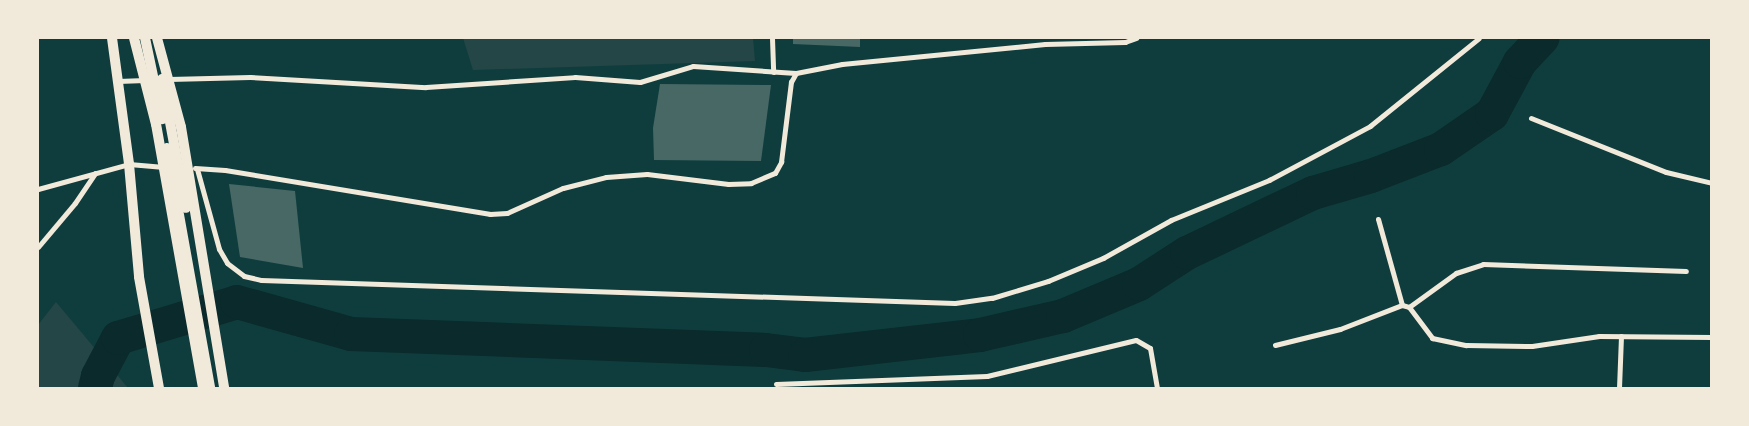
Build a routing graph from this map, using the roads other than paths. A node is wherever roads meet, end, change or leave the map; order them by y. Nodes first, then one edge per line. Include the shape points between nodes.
1 (112, 38) edge
2 (134, 38) edge
3 (145, 38) edge
4 (156, 38) edge
5 (772, 38) edge
6 (1136, 38) edge
7 (1480, 38) edge
8 (773, 72) junction
9 (796, 73) junction
10 (118, 81) junction
11 (1531, 118) dead end
12 (129, 164) junction
13 (197, 168) junction
14 (95, 172) junction
15 (1712, 183) edge
16 (38, 189) edge
17 (1378, 219) dead end
18 (38, 247) edge
19 (1686, 271) dead end
20 (1402, 305) junction
21 (1409, 307) junction
22 (1621, 336) junction
23 (1712, 336) edge
24 (1275, 345) dead end
25 (776, 384) dead end
26 (205, 387) edge
27 (159, 388) edge
28 (218, 388) edge
29 (224, 388) edge
30 (1157, 388) edge
31 (1619, 388) edge

1 - 10 main road
2 - 26 main road via 156,124
3 - 26 main road via 180,214
4 - 28 main road
4 - 29 main road via 181,127
5 - 8 street
6 - 9 street via 1125,42 1045,44 842,64
7 - 13 street via 1370,126 1269,180 1171,220 1103,258 1048,282 992,298 955,303 261,280 244,276 227,263 219,249
8 - 9 street
8 - 10 street via 693,66 640,82 575,77 426,87 235,76
9 - 13 street via 791,82 781,162 775,172 751,183 728,184 647,174 606,177 563,188 507,213 490,214
10 - 12 main road
11 - 15 street via 1666,172
12 - 13 street
12 - 14 street
12 - 27 main road via 139,276
14 - 16 street
14 - 18 street via 75,204
17 - 20 street
19 - 21 street via 1483,264 1456,272
20 - 21 street
20 - 24 street via 1340,329
21 - 22 street via 1432,338 1466,345 1532,346 1587,337
22 - 23 street
22 - 31 street
25 - 30 street via 987,376 1136,340 1150,348

